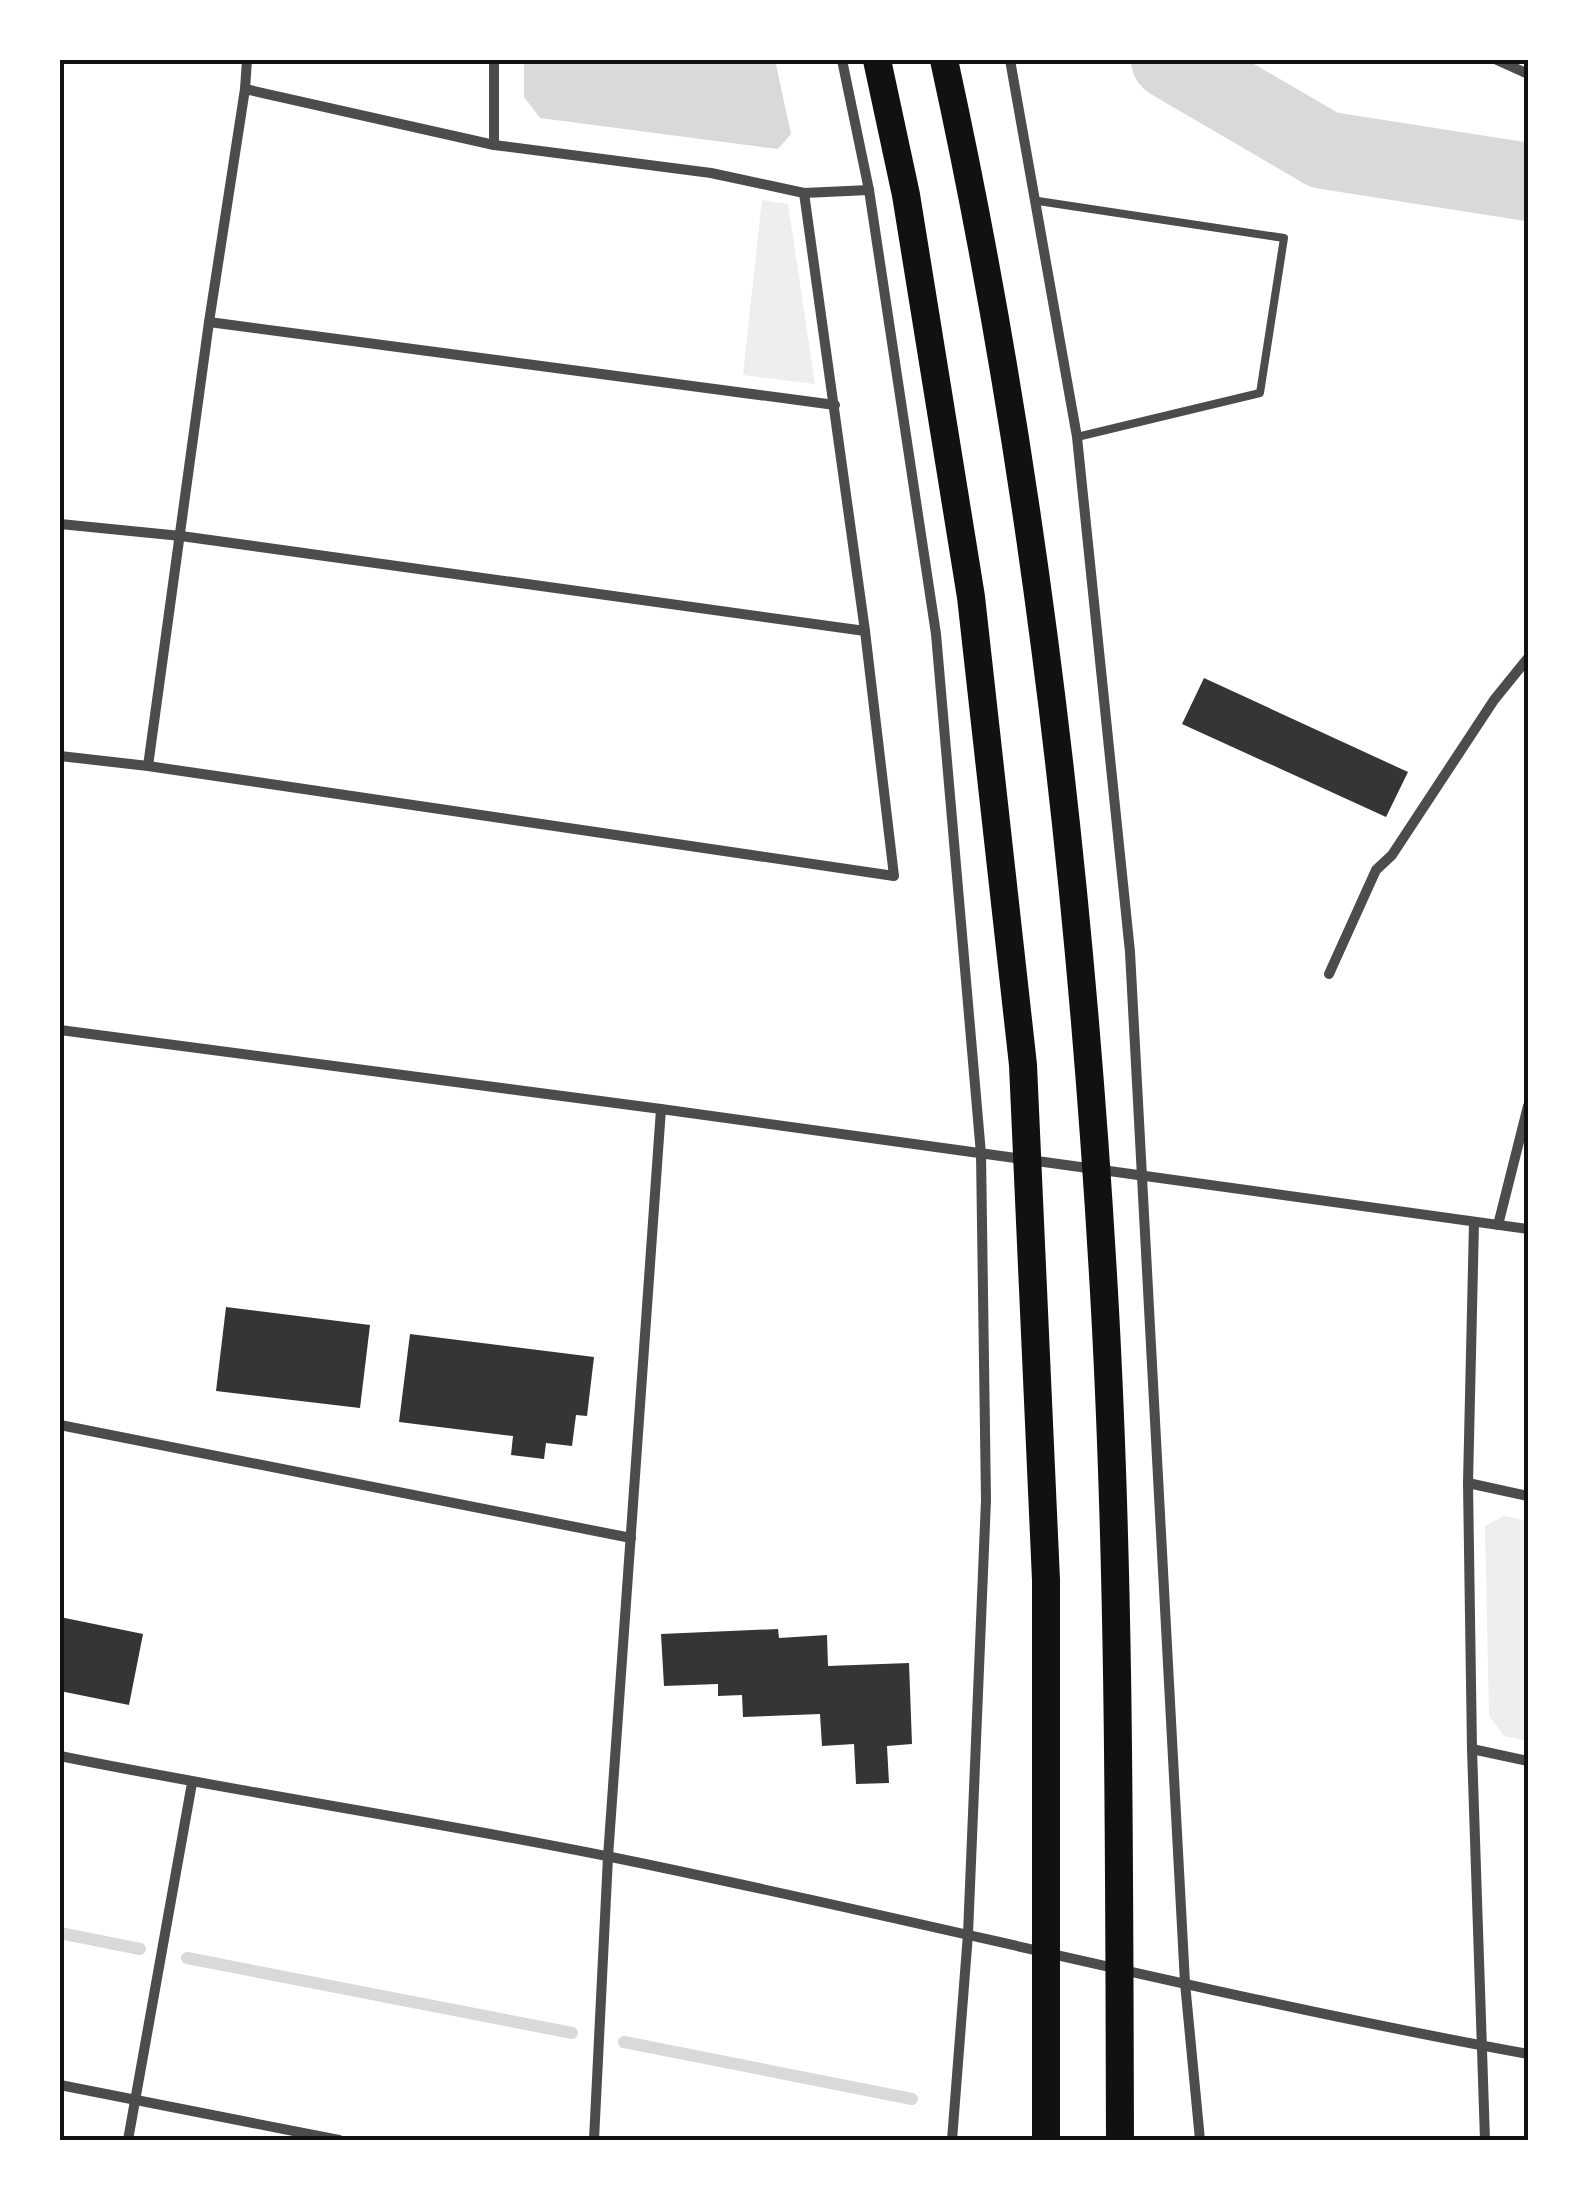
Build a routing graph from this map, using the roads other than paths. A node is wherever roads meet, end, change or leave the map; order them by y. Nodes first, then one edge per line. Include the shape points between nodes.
1 (247, 60) edge
2 (494, 60) edge
3 (842, 60) edge
4 (877, 60) edge
5 (944, 60) edge
6 (1010, 60) edge
7 (1497, 60) edge
8 (1528, 74) edge
9 (245, 89) junction
10 (494, 146) junction
11 (868, 190) junction
12 (804, 193) junction
13 (1038, 201) junction
14 (209, 322) junction
15 (835, 405) junction
16 (1078, 437) junction
17 (60, 524) edge
18 (180, 536) junction
19 (864, 630) junction
20 (1528, 658) edge
21 (60, 756) edge
22 (148, 766) junction
23 (1329, 974) dead end
24 (60, 1030) edge
25 (1528, 1106) edge
26 (661, 1108) junction
27 (981, 1154) junction
28 (1141, 1176) junction
29 (1474, 1223) junction
30 (1498, 1225) junction
31 (1528, 1230) edge
32 (60, 1425) edge
33 (1468, 1483) junction
34 (1528, 1496) edge
35 (631, 1538) junction
36 (1472, 1750) junction
37 (60, 1756) edge
38 (1528, 1760) edge
39 (192, 1783) junction
40 (608, 1856) junction
41 (968, 1934) junction
42 (1185, 1983) junction
43 (1484, 2046) junction
44 (1528, 2054) edge
45 (60, 2085) edge
46 (137, 2099) junction
47 (128, 2140) edge
48 (339, 2140) edge
49 (594, 2140) edge
50 (952, 2140) edge
51 (1046, 2140) edge
52 (1120, 2140) edge
53 (1200, 2140) edge
54 (1484, 2140) edge

1 - 9 street
2 - 10 street
3 - 11 street
4 - 51 highway via 906,195 970,596 1023,1066 1046,1580
5 - 52 highway via 1040,592 1080,949 1105,1312
6 - 13 street
7 - 8 street
9 - 10 street
9 - 14 street
10 - 12 street via 711,173
11 - 12 street
11 - 27 street via 936,634
12 - 15 street
13 - 16 street
13 - 16 lane via 1284,238 1260,393
14 - 15 street
14 - 18 street
15 - 19 street
16 - 28 street via 1130,952
17 - 18 street
18 - 19 street
18 - 22 street
19 - 22 street via 894,876
20 - 23 street via 1376,870
21 - 22 street
24 - 26 street
25 - 30 street
26 - 27 street
26 - 35 street
27 - 28 street
27 - 41 street via 986,1500
28 - 29 street
28 - 42 street
29 - 30 street
29 - 33 street
30 - 31 street
32 - 35 street
33 - 34 street
33 - 36 street
35 - 40 street
36 - 38 street
36 - 43 street
37 - 39 street
39 - 40 street
39 - 46 street
40 - 41 street
40 - 49 street
41 - 42 street
41 - 50 street
42 - 43 street
42 - 53 street
43 - 44 street
43 - 54 street
45 - 46 street
46 - 47 street
46 - 48 street

